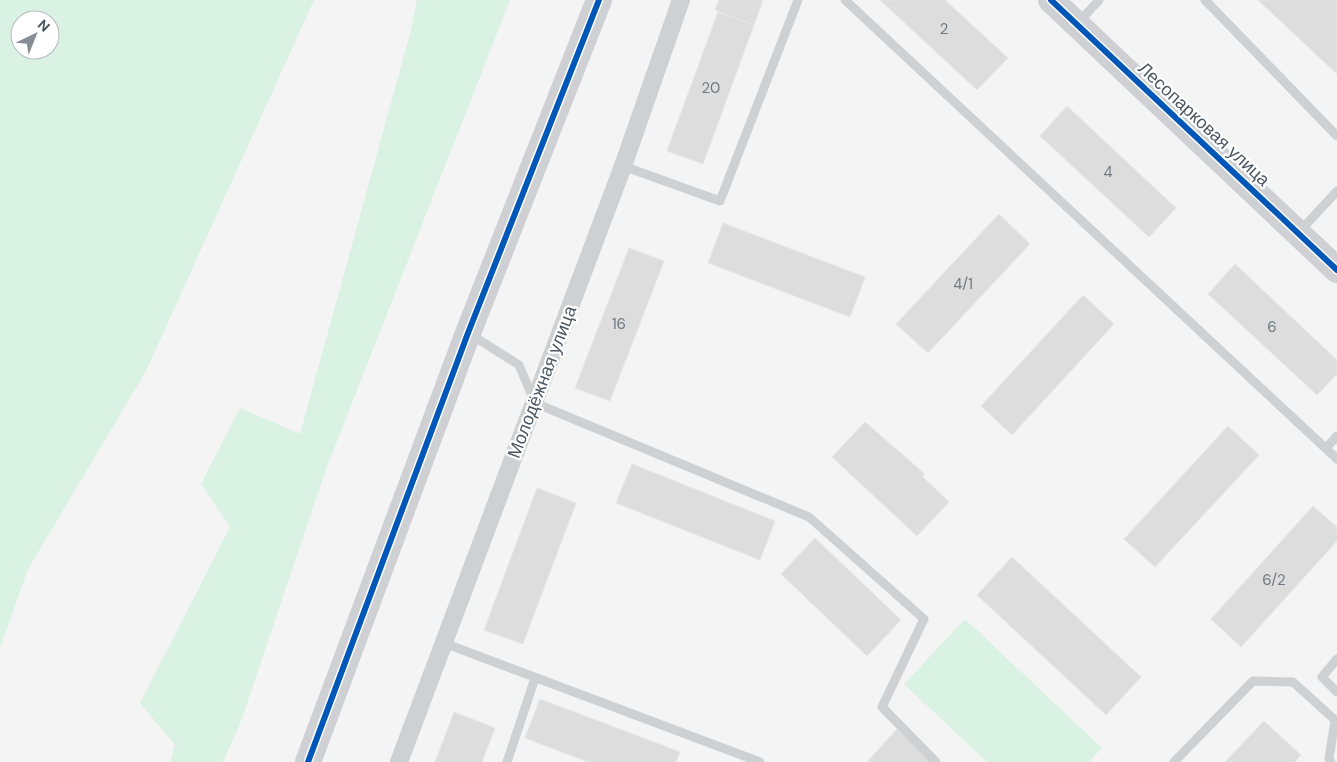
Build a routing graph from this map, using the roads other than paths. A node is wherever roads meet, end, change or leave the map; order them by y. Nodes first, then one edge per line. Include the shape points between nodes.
1 (599, 0) edge
2 (681, 0) edge
3 (798, 0) edge
4 (845, 0) edge
5 (1051, 0) edge
6 (1099, 0) edge
7 (1204, 0) edge
8 (1077, 25) junction
9 (1337, 136) edge
10 (623, 166) junction
11 (1337, 191) edge
12 (1298, 233) junction
13 (1337, 270) edge
14 (468, 333) junction
15 (534, 403) junction
16 (1337, 436) edge
17 (1326, 448) junction
18 (1337, 459) edge
19 (444, 643) junction
20 (1337, 659) edge
21 (535, 678) junction
22 (1337, 692) edge
23 (308, 762) edge
24 (399, 762) edge
25 (507, 762) edge
26 (760, 762) edge
27 (936, 762) edge
28 (1174, 762) edge
29 (1331, 762) edge

1 - 14 street
2 - 10 street, Молодёжная улица
3 - 10 lane via 720,201
4 - 17 lane
5 - 8 street, Лесопарковая улица
6 - 8 lane
7 - 9 lane
8 - 12 street, Лесопарковая улица
10 - 15 street, Молодёжная улица
11 - 12 lane
12 - 13 street, Лесопарковая улица
14 - 15 lane via 519,365
14 - 23 street
15 - 19 street, Молодёжная улица
15 - 27 lane via 808,517 924,618 882,707
16 - 17 lane
17 - 18 lane
19 - 21 lane
19 - 24 street, Молодёжная улица
20 - 22 lane via 1322,677
21 - 25 lane
21 - 26 lane
28 - 29 lane via 1253,681 1293,682 1335,720

